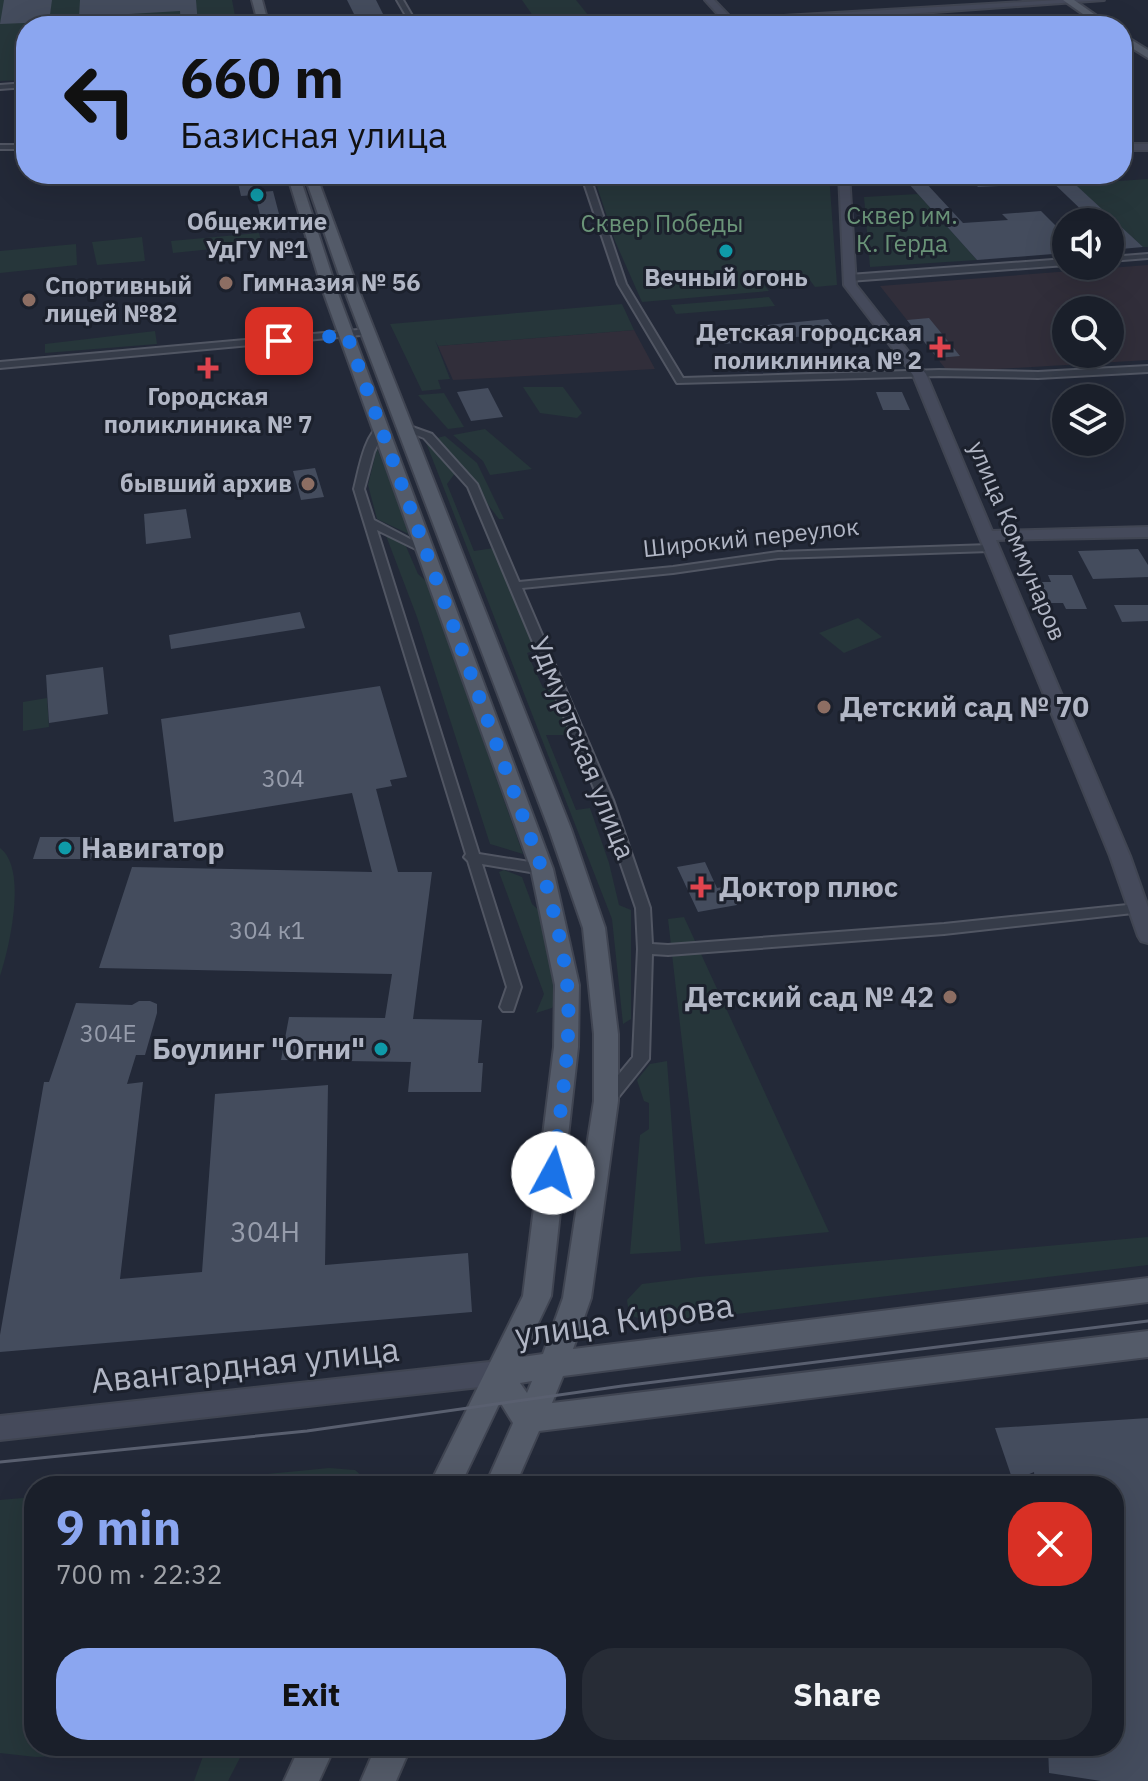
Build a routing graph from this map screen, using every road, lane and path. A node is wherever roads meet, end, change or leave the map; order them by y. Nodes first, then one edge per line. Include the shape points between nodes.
1 (709, 0) edge
2 (1100, 0) edge
3 (1069, 1) edge
4 (724, 16) edge
5 (849, 16) edge
6 (1091, 16) edge
7 (295, 184) edge
8 (314, 184) edge
9 (588, 184) edge
10 (844, 184) edge
11 (320, 202) junction
12 (300, 204) junction
13 (1148, 256) edge
14 (1124, 258) edge
15 (1052, 263) edge
16 (849, 278) junction
17 (350, 286) junction
18 (329, 288) junction
19 (369, 332) junction
20 (347, 335) junction
21 (0, 365) edge
22 (1148, 369) edge
23 (919, 374) junction
24 (394, 401) junction
25 (372, 403) junction
26 (381, 427) junction
27 (404, 427) junction
28 (369, 522) junction
29 (1148, 532) edge
30 (988, 542) junction
31 (424, 549) junction
32 (518, 585) junction
33 (471, 857) junction
34 (542, 869) junction
35 (1137, 909) junction
36 (1148, 936) edge
37 (645, 949) junction
38 (508, 1007) dead end
39 (606, 1101) junction
40 (553, 1173) junction
41 (594, 1176) junction
42 (1148, 1290) edge
43 (1148, 1344) edge
44 (554, 1364) junction
45 (498, 1373) junction
46 (527, 1419) junction
47 (0, 1428) edge
48 (449, 1476) edge
49 (504, 1476) edge
50 (313, 1756) edge
51 (389, 1756) edge
52 (301, 1781) edge
53 (378, 1781) edge

1 - 4 street
2 - 3 street
3 - 5 street
3 - 6 main road
7 - 12 main road
8 - 11 main road, Удмуртская улица
9 - 23 street via 622,284 680,381
10 - 16 street, улица Коммунаров
11 - 12 main road
11 - 17 main road, Удмуртская улица
12 - 18 main road
13 - 14 street
15 - 16 street
16 - 23 street, улица Коммунаров
17 - 18 main road
17 - 19 main road, Удмуртская улица
18 - 20 main road
19 - 20 street
19 - 24 main road, Удмуртская улица
20 - 21 street
20 - 25 main road
22 - 23 street
23 - 30 street, улица Коммунаров
24 - 25 main road
24 - 27 main road, Удмуртская улица
25 - 26 main road
26 - 28 street via 359,489
26 - 31 main road
27 - 32 street, Удмуртская улица via 428,436 473,486
27 - 39 main road, Удмуртская улица via 594,928 606,1034
28 - 31 street
28 - 33 street
29 - 30 street, Широкий переулок
30 - 32 street, Широкий переулок via 778,555
30 - 35 street, улица Коммунаров via 1120,856
31 - 34 main road
32 - 37 street, Удмуртская улица via 631,870 643,908
33 - 34 street
33 - 38 street via 514,987
34 - 40 main road via 567,985
35 - 36 street, улица Коммунаров
35 - 37 street via 944,929
37 - 39 street, Удмуртская улица via 641,1059
39 - 41 main road, Удмуртская улица
40 - 41 main road
40 - 45 main road via 537,1296
41 - 44 main road, Удмуртская улица via 577,1298
42 - 44 main road, улица Кирова
43 - 46 main road
44 - 45 main road, улица Кирова
44 - 46 main road, Удмуртская улица
45 - 46 main road, улица Кирова
45 - 47 street, Авангардная улица
45 - 48 main road
46 - 49 main road, Удмуртская улица
50 - 52 main road
51 - 53 main road

